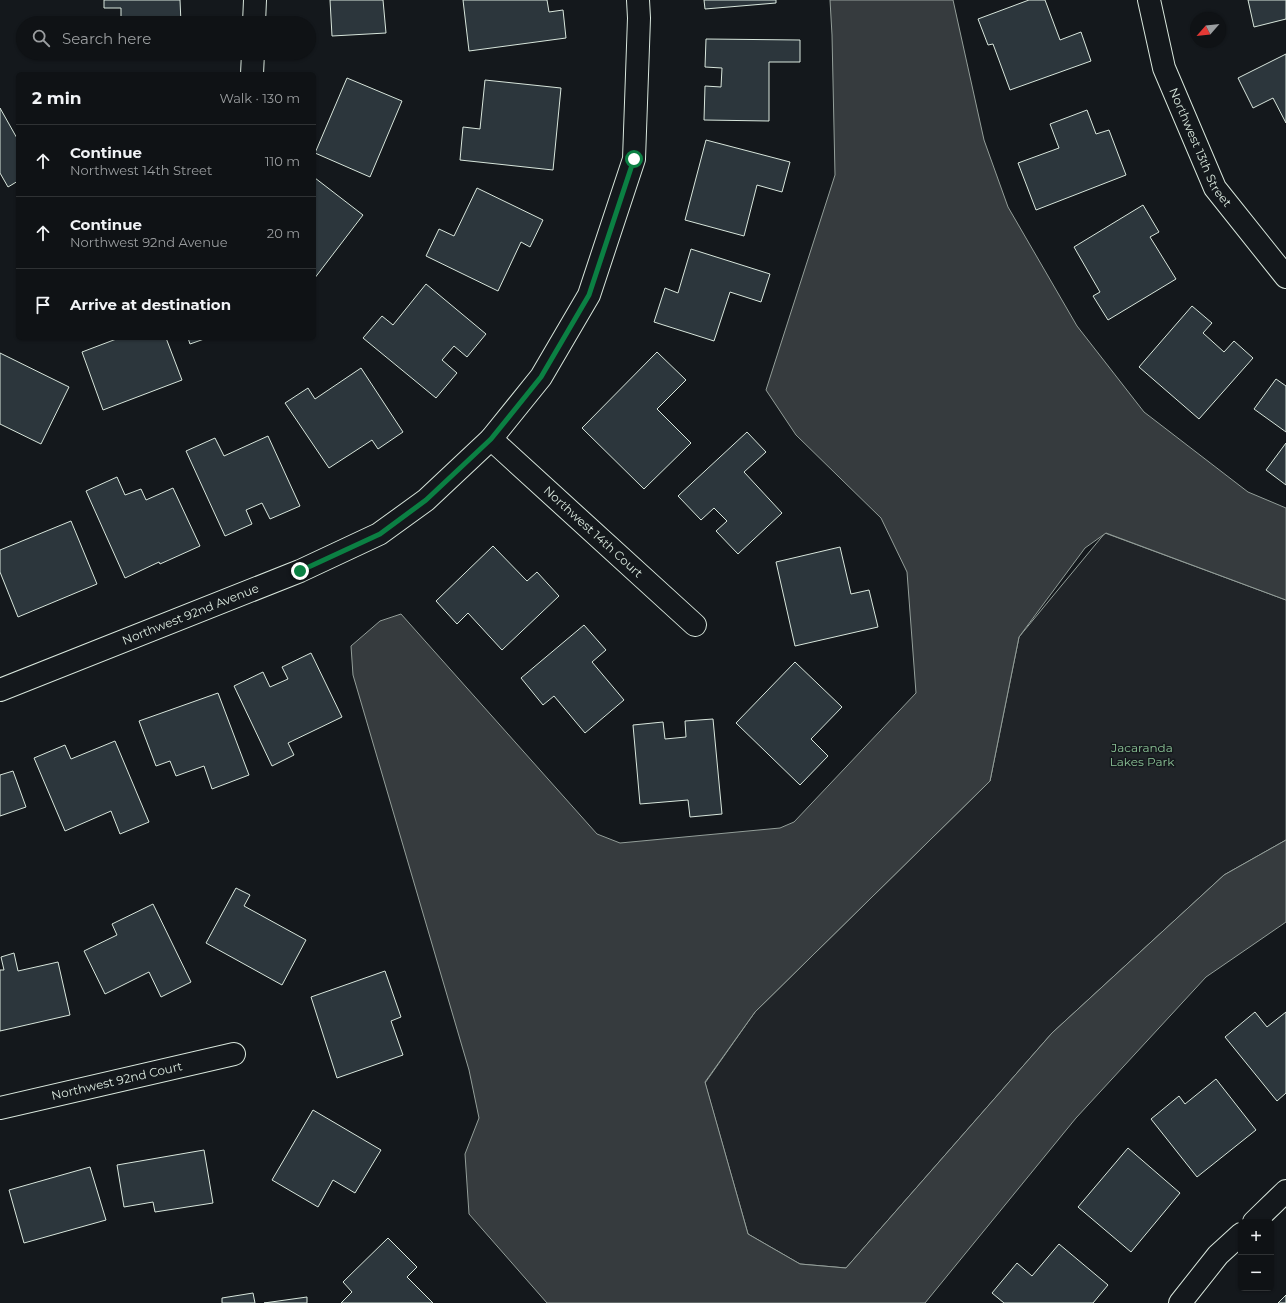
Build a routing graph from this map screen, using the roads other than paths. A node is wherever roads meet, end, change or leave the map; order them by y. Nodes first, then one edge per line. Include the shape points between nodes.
1 (255, 0) edge
2 (638, 0) edge
3 (1149, 0) edge
4 (254, 16) edge
5 (253, 60) edge
6 (252, 72) edge
7 (1286, 277) edge
8 (491, 439) junction
9 (695, 625) dead end
10 (0, 690) edge
11 (234, 1054) dead end
12 (0, 1108) edge
13 (1286, 1191) edge
14 (1257, 1219) edge
15 (1238, 1237) edge
16 (1180, 1303) edge

1 - 4 street
2 - 8 street, Northwest 92nd Avenue via 634,159 589,295 541,377
3 - 7 street, Northwest 13th Street via 1164,68 1215,188
5 - 6 street
8 - 9 street, Northwest 14th Court
8 - 10 street, Northwest 92nd Avenue via 426,500 380,534 300,571
11 - 12 street, Northwest 92nd Court
13 - 14 street
15 - 16 street via 1218,1255

